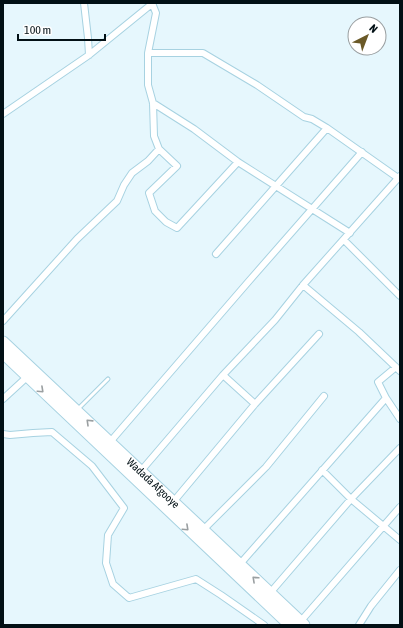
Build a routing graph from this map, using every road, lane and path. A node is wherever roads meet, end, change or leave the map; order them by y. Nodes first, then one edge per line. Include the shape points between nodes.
1 (84, 3) edge
2 (153, 3) edge
3 (148, 53) junction
4 (88, 55) junction
5 (153, 103) junction
6 (3, 114) edge
7 (327, 128) junction
8 (159, 149) junction
9 (362, 152) junction
10 (238, 162) junction
11 (399, 177) edge
12 (275, 185) junction
13 (313, 210) junction
14 (350, 233) junction
15 (344, 240) junction
16 (216, 254) dead end
17 (303, 285) junction
18 (400, 296) edge
19 (3, 321) edge
20 (319, 334) dead end
21 (3, 342) edge
22 (3, 353) edge
23 (398, 369) edge
24 (223, 375) junction
25 (27, 377) junction
26 (108, 379) dead end
27 (324, 396) dead end
28 (386, 398) junction
29 (3, 399) edge
30 (255, 404) junction
31 (77, 411) junction
32 (400, 419) edge
33 (3, 434) edge
34 (110, 442) junction
35 (400, 448) edge
36 (322, 470) junction
37 (140, 472) junction
38 (351, 499) junction
39 (174, 501) junction
40 (400, 507) edge
41 (384, 525) junction
42 (204, 529) junction
43 (400, 540) edge
44 (240, 564) junction
45 (400, 570) edge
46 (270, 593) junction
47 (298, 624) edge
48 (264, 625) edge
49 (358, 625) edge

1 - 4 street
2 - 3 street via 156,13
2 - 4 street
3 - 5 street via 148,85
3 - 7 street via 203,53 258,85 304,117
4 - 6 street
5 - 8 street via 154,136
5 - 10 street via 194,129
7 - 9 street
7 - 12 street
8 - 10 street via 177,166 149,193 155,211 177,228
8 - 19 street via 132,173 117,200 77,239
9 - 11 street
9 - 13 street
10 - 12 street
11 - 14 street
12 - 13 street
12 - 16 street
13 - 14 street
13 - 34 street
14 - 15 street
15 - 17 street
15 - 18 street
17 - 23 street
17 - 24 street
20 - 30 street
21 - 31 highway, Wadada Afgooye
22 - 25 highway, Wadada Afgooye
23 - 28 street via 378,382
24 - 30 street
24 - 37 street
25 - 29 street
25 -> 47 highway, Wadada Afgooye
26 - 31 lane
27 - 42 street via 266,467
28 - 32 street
28 - 36 street
30 - 39 street
34 -> 31 highway, Wadada Afgooye
33 - 48 street via 52,432 97,472 124,508 108,535 106,563 113,584 129,598 196,579
34 - 37 highway, Wadada Afgooye
35 - 38 street
36 - 38 street
36 - 44 street
37 - 39 highway, Wadada Afgooye
38 - 41 street
38 - 46 street
39 - 42 highway, Wadada Afgooye
40 - 41 street
41 - 43 street
41 - 47 street
42 - 44 highway, Wadada Afgooye
46 -> 44 highway, Wadada Afgooye
45 - 49 street
46 - 47 highway, Wadada Afgooye

